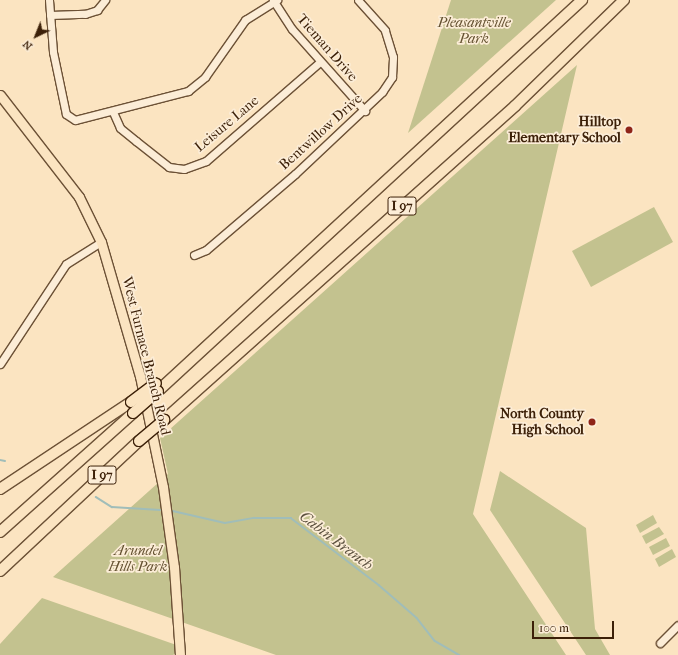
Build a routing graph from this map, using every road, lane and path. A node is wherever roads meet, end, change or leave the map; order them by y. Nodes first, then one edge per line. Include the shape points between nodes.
1 (49, 0) edge
2 (105, 0) edge
3 (358, 0) edge
4 (582, 0) edge
5 (624, 0) edge
6 (275, 1) edge
7 (50, 15) junction
8 (320, 62) junction
9 (0, 96) edge
10 (364, 110) junction
11 (113, 112) junction
12 (101, 242) junction
13 (194, 255) dead end
14 (0, 364) edge
15 (157, 387) junction
16 (0, 489) edge
17 (79, 496) junction
18 (0, 532) edge
19 (0, 563) edge
20 (0, 571) edge
21 (678, 625) edge
22 (660, 643) dead end
23 (180, 655) edge

1 - 7 street
2 - 7 street via 97,10 85,14
3 - 10 street, Bentwillow Drive via 385,30 393,57 392,77
4 - 15 highway, I 97 via 325,238
5 - 17 highway, I 97, bridge via 515,106
6 - 8 street, Tieman Drive
6 - 11 street via 245,20 205,77 193,88
7 - 11 street via 66,114 75,120
8 - 10 street, Tieman Drive
8 - 11 street, Leisure Lane via 206,162 184,169 169,167 136,141 120,128
9 - 12 main road, West Furnace Branch Road via 79,197
10 - 13 street, Bentwillow Drive via 206,250
12 - 14 street via 82,251 66,264
12 - 23 main road, West Furnace Branch Road via 140,376 163,487 174,567
15 - 16 highway, bridge
15 - 18 highway, bridge via 133,413
17 - 19 highway
17 - 20 highway
21 - 22 street

